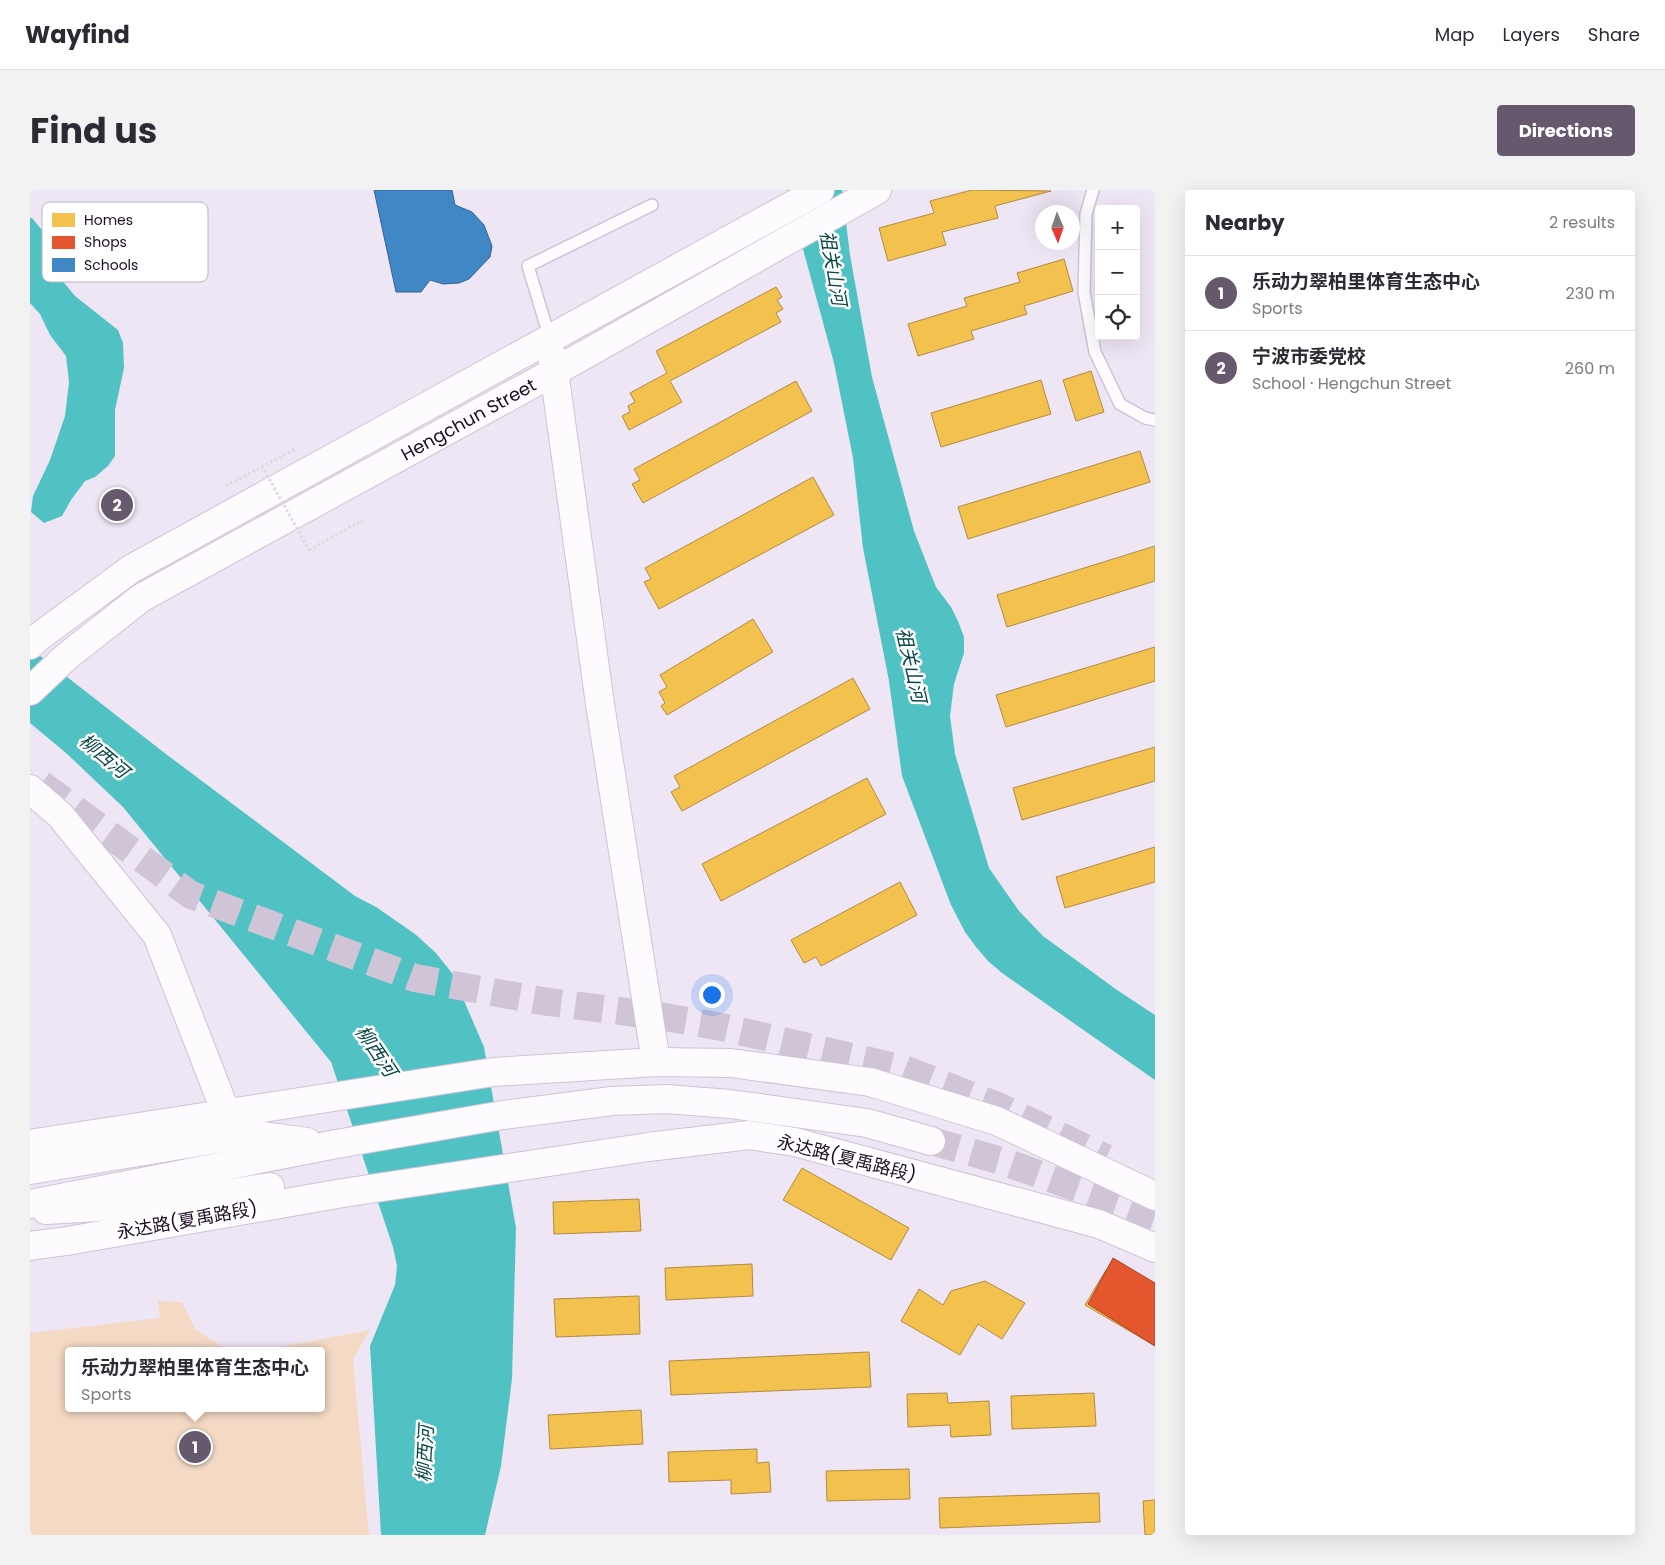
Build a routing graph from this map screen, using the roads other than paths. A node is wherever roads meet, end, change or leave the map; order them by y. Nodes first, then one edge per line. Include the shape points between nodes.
1 (820, 190) edge
2 (877, 190) edge
3 (1093, 190) edge
4 (652, 206) dead end
5 (550, 339) junction
6 (554, 372) junction
7 (1155, 420) edge
8 (33, 642) edge
9 (30, 690) edge
10 (30, 789) edge
11 (656, 1062) junction
12 (226, 1113) junction
13 (931, 1141) tunnel mouth
14 (30, 1144) edge
15 (331, 1145) junction
16 (30, 1170) edge
17 (339, 1185) junction
18 (1155, 1196) edge
19 (30, 1204) edge
20 (30, 1210) edge
21 (1152, 1240) edge
22 (30, 1246) edge

1 - 5 main road, Hengchun Street
2 - 6 main road, Hengchun Street
3 - 7 lane via 1086,214 1084,292 1095,352 1120,404
4 - 5 lane via 528,266
5 - 6 main road
5 - 8 main road, Hengchun Street via 131,569
6 - 9 main road, Hengchun Street via 141,598
6 - 11 main road via 600,704
10 - 12 main road via 60,815 157,935
11 - 12 main road via 494,1072
11 - 18 main road via 731,1063 870,1082 997,1120
12 - 14 main road
13 - 15 main road via 867,1123 730,1104 666,1099 612,1101 503,1115
15 - 16 main road via 247,1134
15 - 19 main road
17 - 20 main road via 166,1203
17 - 21 main road, 永达路(夏禹路段) via 525,1156 648,1147 749,1135 795,1142
17 - 22 main road, 永达路(夏禹路段)

